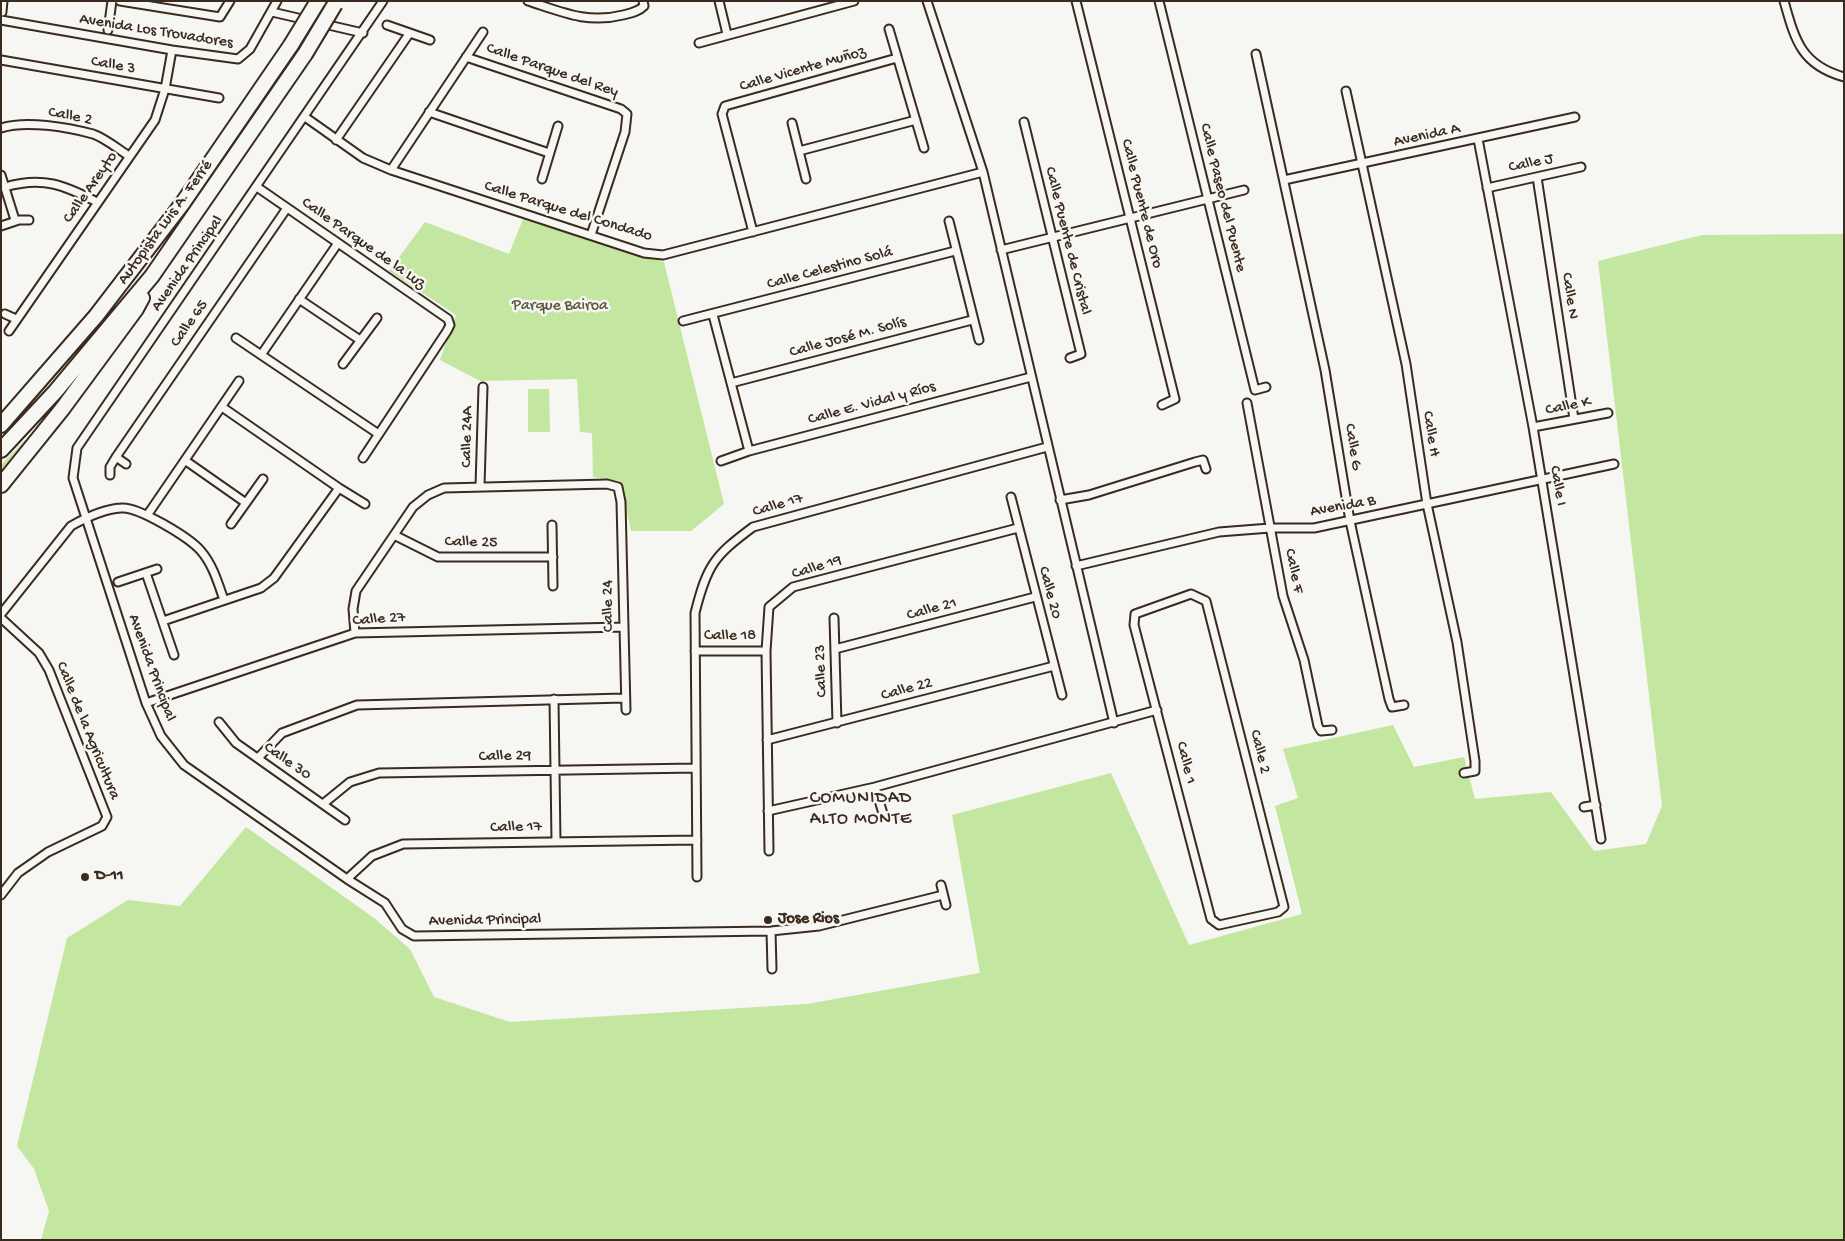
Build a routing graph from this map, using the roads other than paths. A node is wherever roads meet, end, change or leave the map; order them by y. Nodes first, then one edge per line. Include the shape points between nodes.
1 (3, 1) edge
2 (112, 1) edge
3 (120, 1) edge
4 (230, 1) edge
5 (277, 1) edge
6 (318, 1) edge
7 (383, 1) edge
8 (528, 1) edge
9 (719, 1) edge
10 (854, 1) edge
11 (927, 1) edge
12 (1076, 1) edge
13 (1159, 1) edge
14 (1784, 1) edge
15 (336, 3) edge
16 (643, 4) edge
17 (2, 12) edge
18 (272, 12) junction
19 (1, 20) edge
20 (387, 25) dead end
21 (889, 29) dead end
22 (108, 30) dead end
23 (483, 32) dead end
24 (363, 33) junction
25 (409, 34) junction
26 (727, 34) junction
27 (430, 40) dead end
28 (699, 43) dead end
29 (172, 50) junction
30 (1256, 54) dead end
31 (466, 57) junction
32 (897, 58) junction
33 (1, 60) edge
34 (1844, 77) edge
35 (165, 89) junction
36 (1346, 91) dead end
37 (219, 98) dead end
38 (429, 112) junction
39 (305, 117) junction
40 (1575, 117) dead end
41 (916, 120) junction
42 (1024, 122) dead end
43 (792, 123) dead end
44 (558, 126) dead end
45 (1, 128) edge
46 (1478, 139) junction
47 (336, 140) junction
48 (924, 148) dead end
49 (799, 151) junction
50 (549, 153) junction
51 (129, 156) junction
52 (1362, 163) junction
53 (1581, 167) dead end
54 (391, 170) junction
55 (983, 172) junction
56 (1, 175) edge
57 (1537, 176) junction
58 (542, 178) dead end
59 (806, 179) dead end
60 (1284, 180) junction
61 (5, 187) junction
62 (257, 187) junction
63 (1487, 188) junction
64 (1244, 190) dead end
65 (1207, 198) junction
66 (97, 202) junction
67 (287, 208) junction
68 (1130, 217) junction
69 (15, 220) junction
70 (29, 220) dead end
71 (949, 221) dead end
72 (1, 226) edge
73 (753, 232) junction
74 (591, 235) junction
75 (1052, 237) junction
76 (338, 243) junction
77 (1001, 250) junction
78 (955, 251) junction
79 (152, 276) junction
80 (299, 299) junction
81 (5, 314) dead end
82 (713, 315) junction
83 (377, 318) dead end
84 (16, 319) junction
85 (972, 320) junction
86 (683, 321) dead end
87 (9, 331) dead end
88 (236, 338) dead end
89 (360, 340) junction
90 (979, 340) dead end
91 (260, 355) junction
92 (1070, 358) dead end
93 (343, 364) dead end
94 (1031, 377) junction
95 (239, 381) dead end
96 (730, 383) junction
97 (1266, 387) dead end
98 (483, 388) dead end
99 (1247, 403) dead end
100 (1162, 405) dead end
101 (222, 407) junction
102 (1608, 413) dead end
103 (1574, 420) junction
104 (1, 425) edge
105 (1533, 427) junction
106 (377, 433) junction
107 (1047, 447) junction
108 (1, 450) edge
109 (749, 450) junction
110 (116, 457) junction
111 (363, 458) dead end
112 (186, 461) junction
113 (721, 461) dead end
114 (126, 464) dead end
115 (1614, 464) dead end
116 (1206, 469) dead end
117 (110, 475) dead end
118 (263, 479) dead end
119 (1542, 480) junction
120 (1, 484) edge
121 (480, 486) junction
122 (339, 488) junction
123 (1011, 497) dead end
124 (1060, 500) junction
125 (246, 503) junction
126 (365, 504) dead end
127 (1427, 504) junction
128 (148, 514) junction
129 (85, 518) junction
130 (1350, 521) junction
131 (231, 524) dead end
132 (552, 525) dead end
133 (1018, 528) junction
134 (1270, 528) junction
135 (394, 535) junction
136 (553, 557) junction
137 (1076, 566) junction
138 (158, 569) dead end
139 (146, 573) junction
140 (118, 582) dead end
141 (553, 586) dead end
142 (1035, 597) junction
143 (224, 600) junction
144 (1, 614) edge
145 (1134, 614) joint
146 (1, 618) edge
147 (834, 618) dead end
148 (163, 621) junction
149 (623, 627) junction
150 (355, 633) junction
151 (835, 649) junction
152 (695, 651) junction
153 (766, 651) junction
154 (174, 655) dead end
155 (1054, 666) junction
156 (1062, 695) dead end
157 (624, 698) junction
158 (554, 699) junction
159 (146, 702) junction
160 (1404, 706) dead end
161 (626, 710) dead end
162 (1157, 710) junction
163 (219, 722) dead end
164 (837, 723) junction
165 (1114, 723) junction
166 (1332, 730) dead end
167 (767, 740) junction
168 (258, 758) junction
169 (696, 768) junction
170 (554, 770) junction
171 (1464, 773) dead end
172 (876, 787) junction
173 (323, 804) junction
174 (1596, 805) junction
175 (1584, 807) dead end
176 (768, 812) junction
177 (884, 817) dead end
178 (344, 820) dead end
179 (1601, 839) dead end
180 (697, 840) junction
181 (556, 842) junction
182 (769, 851) dead end
183 (698, 877) dead end
184 (347, 879) junction
185 (941, 885) dead end
186 (1, 895) edge
187 (943, 895) junction
188 (946, 905) dead end
189 (1211, 919) joint
190 (771, 930) junction
191 (772, 969) dead end

1 - 17 street
2 - 22 street
3 - 4 street via 220,17
5 - 18 street, Avenida Los Trovadores
6 - 104 highway, Autopista Luis A. Ferré, bridge via 182,204 102,309
7 - 24 street, Avenida Principal
8 - 16 street via 583,19 608,19 639,11
9 - 26 street
10 - 26 street
11 - 55 street
12 - 68 street, Calle Puente de Oro
13 - 65 street, Calle Paseo del Puente
14 - 34 street via 1795,40 1813,64
15 - 79 highway, Autopista Luis A. Ferré, bridge via 305,54
18 - 24 street
18 - 29 street, Avenida Los Trovadores via 250,49 238,59
19 - 29 street, Avenida Los Trovadores
20 - 25 street
21 - 32 street
23 - 31 street
24 - 39 street, Avenida Principal
25 - 27 street
25 - 47 street
26 - 28 street
29 - 35 street, Calle Areyto
30 - 60 street, Calle G
31 - 38 street
31 - 74 street, Calle Parque del Rey via 622,109 627,114 625,132
32 - 41 street
32 - 73 street, Calle Vicente Muñoz via 725,106 722,114
33 - 35 street, Calle 3
35 - 37 street, Calle 3
35 - 51 street, Calle Areyto via 155,120
36 - 52 street, Calle H
38 - 50 street
38 - 54 street
39 - 47 street, Calle Parque del Condado
39 - 62 street, Avenida Principal
40 - 46 street, Avenida A
41 - 48 street
41 - 49 street
42 - 75 street, Calle Puente de Cristal
43 - 49 street
44 - 50 street
45 - 51 street, Calle 2 via 31,124 94,135
46 - 52 street, Avenida A
46 - 63 street, Calle I
47 - 54 street, Calle Parque del Condado via 363,158
49 - 59 street
50 - 58 street
51 - 66 street, Calle Areyto
52 - 60 street, Avenida A
52 - 127 street, Calle H via 1406,364
53 - 57 street, Calle J
54 - 74 street, Calle Parque del Condado
55 - 73 street, Calle Parque del Condado
55 - 77 street
56 - 61 street
57 - 63 street, Calle J
57 - 103 street, Calle N
60 - 130 street, Calle G via 1325,370
61 - 66 street via 24,182 64,185
61 - 69 street
62 - 67 street, Calle Parque de la Luz
62 - 129 street, Avenida Principal via 77,448 73,478
63 - 105 street, Calle I
64 - 65 street
65 - 68 street
65 - 97 street, Calle Paseo del Puente via 1256,390
66 - 84 street, Calle Areyto
67 - 76 street, Calle Parque de la Luz
67 - 110 street, Calle 65
68 - 75 street
68 - 100 street, Calle Puente de Oro via 1175,399
69 - 70 street
69 - 72 street
71 - 78 street
73 - 74 street, Calle Parque del Condado via 663,255 644,253
75 - 77 street
75 - 92 street, Calle Puente de Cristal via 1081,354
76 - 80 street
76 - 106 street, Calle Parque de la Luz via 448,319 450,325
77 - 94 street
78 - 82 street, Calle Celestino Solá
78 - 85 street
79 - 108 highway, Autopista Luis A. Ferré via 55,392
79 - 120 highway via 136,309 63,408
80 - 89 street
80 - 91 street
81 - 84 street
82 - 86 street, Calle Celestino Solá
82 - 96 street
83 - 89 street
84 - 87 street, Calle Areyto
85 - 90 street
85 - 96 street, Calle José M. Solís
88 - 91 street
89 - 93 street
91 - 106 street
94 - 107 street
94 - 109 street, Calle E. Vidal y Ríos
95 - 101 street
96 - 109 street
98 - 121 street, Calle 24A
99 - 134 street, Calle F
101 - 112 street
101 - 122 street
102 - 103 street, Calle K
103 - 105 street, Calle K
105 - 119 street, Calle I
106 - 111 street
107 - 124 street
107 - 152 street, Calle 17 via 753,527 724,549 704,577 695,613
109 - 113 street, Calle E. Vidal y Ríos
110 - 114 street
110 - 117 street, Calle 65 via 110,467
112 - 125 street
112 - 128 street
115 - 119 street, Avenida B
116 - 124 street via 1203,460
118 - 125 street
119 - 127 street, Avenida B
119 - 174 street, Calle I
121 - 135 street, Calle 24 via 444,488 428,495 413,507
121 - 149 street, Calle 24 via 607,484 618,487
122 - 126 street
122 - 143 street via 274,578 261,588
123 - 133 street, Calle 20
124 - 137 street
125 - 131 street
127 - 130 street, Avenida B
127 - 171 street, Calle H via 1457,642 1475,761 1475,771
128 - 129 street via 122,507
128 - 143 street via 201,550 214,571
129 - 144 street via 71,526
129 - 159 street, Avenida Principal
130 - 134 street, Avenida B via 1314,528
130 - 160 street, Calle G via 1389,699 1392,707
132 - 136 street
133 - 142 street, Calle 20
133 - 153 street, Calle 19 via 793,587 769,608
134 - 137 street, Avenida B via 1202,534
134 - 166 street, Calle F via 1283,596 1304,660 1318,726 1321,731
135 - 136 street, Calle 25 via 438,557
135 - 150 street, Calle 24 via 356,591 353,609
136 - 141 street
137 - 165 street
138 - 139 street
139 - 140 street
139 - 148 street
142 - 151 street, Calle 21
142 - 155 street, Calle 20
143 - 148 street
145 - 162 street, Calle 1 via 1134,626
145 - 189 street, Calle 2 via 1191,594 1206,601 1284,907 1278,912 1219,926
146 - 186 street, Calle de la Agricultura via 39,653 49,670 107,817 102,826 48,852 18,873
147 - 151 street, Calle 23
148 - 154 street
149 - 150 street, Calle 27
149 - 157 street, Calle 24
150 - 159 street, Calle 27
151 - 164 street, Calle 23
152 - 153 street, Calle 18
152 - 169 street, Calle 17
153 - 167 street, Calle 19
155 - 156 street, Calle 20
155 - 164 street, Calle 22
157 - 158 street
157 - 161 street, Calle 24
158 - 168 street via 357,705 282,732
158 - 170 street
159 - 184 street, Avenida Principal via 161,736 184,765
162 - 165 street
162 - 189 street, Calle 1
163 - 168 street, Calle 30 via 236,743
164 - 167 street, Calle 22
165 - 172 street
167 - 176 street, Calle 19
168 - 173 street, Calle 30
169 - 170 street, Calle 29
169 - 180 street, Calle 17
170 - 173 street, Calle 29 via 379,773 350,782
170 - 181 street
172 - 176 street
172 - 177 street
173 - 178 street, Calle 30
174 - 175 street
174 - 179 street, Calle I
176 - 182 street, Calle 19
180 - 181 street, Calle 17
180 - 183 street, Calle 17
181 - 184 street, Calle 17 via 403,844 372,856
184 - 190 street, Avenida Principal via 385,903 402,929 414,936
185 - 187 street
187 - 188 street
187 - 190 street, Avenida Principal via 819,926
190 - 191 street

